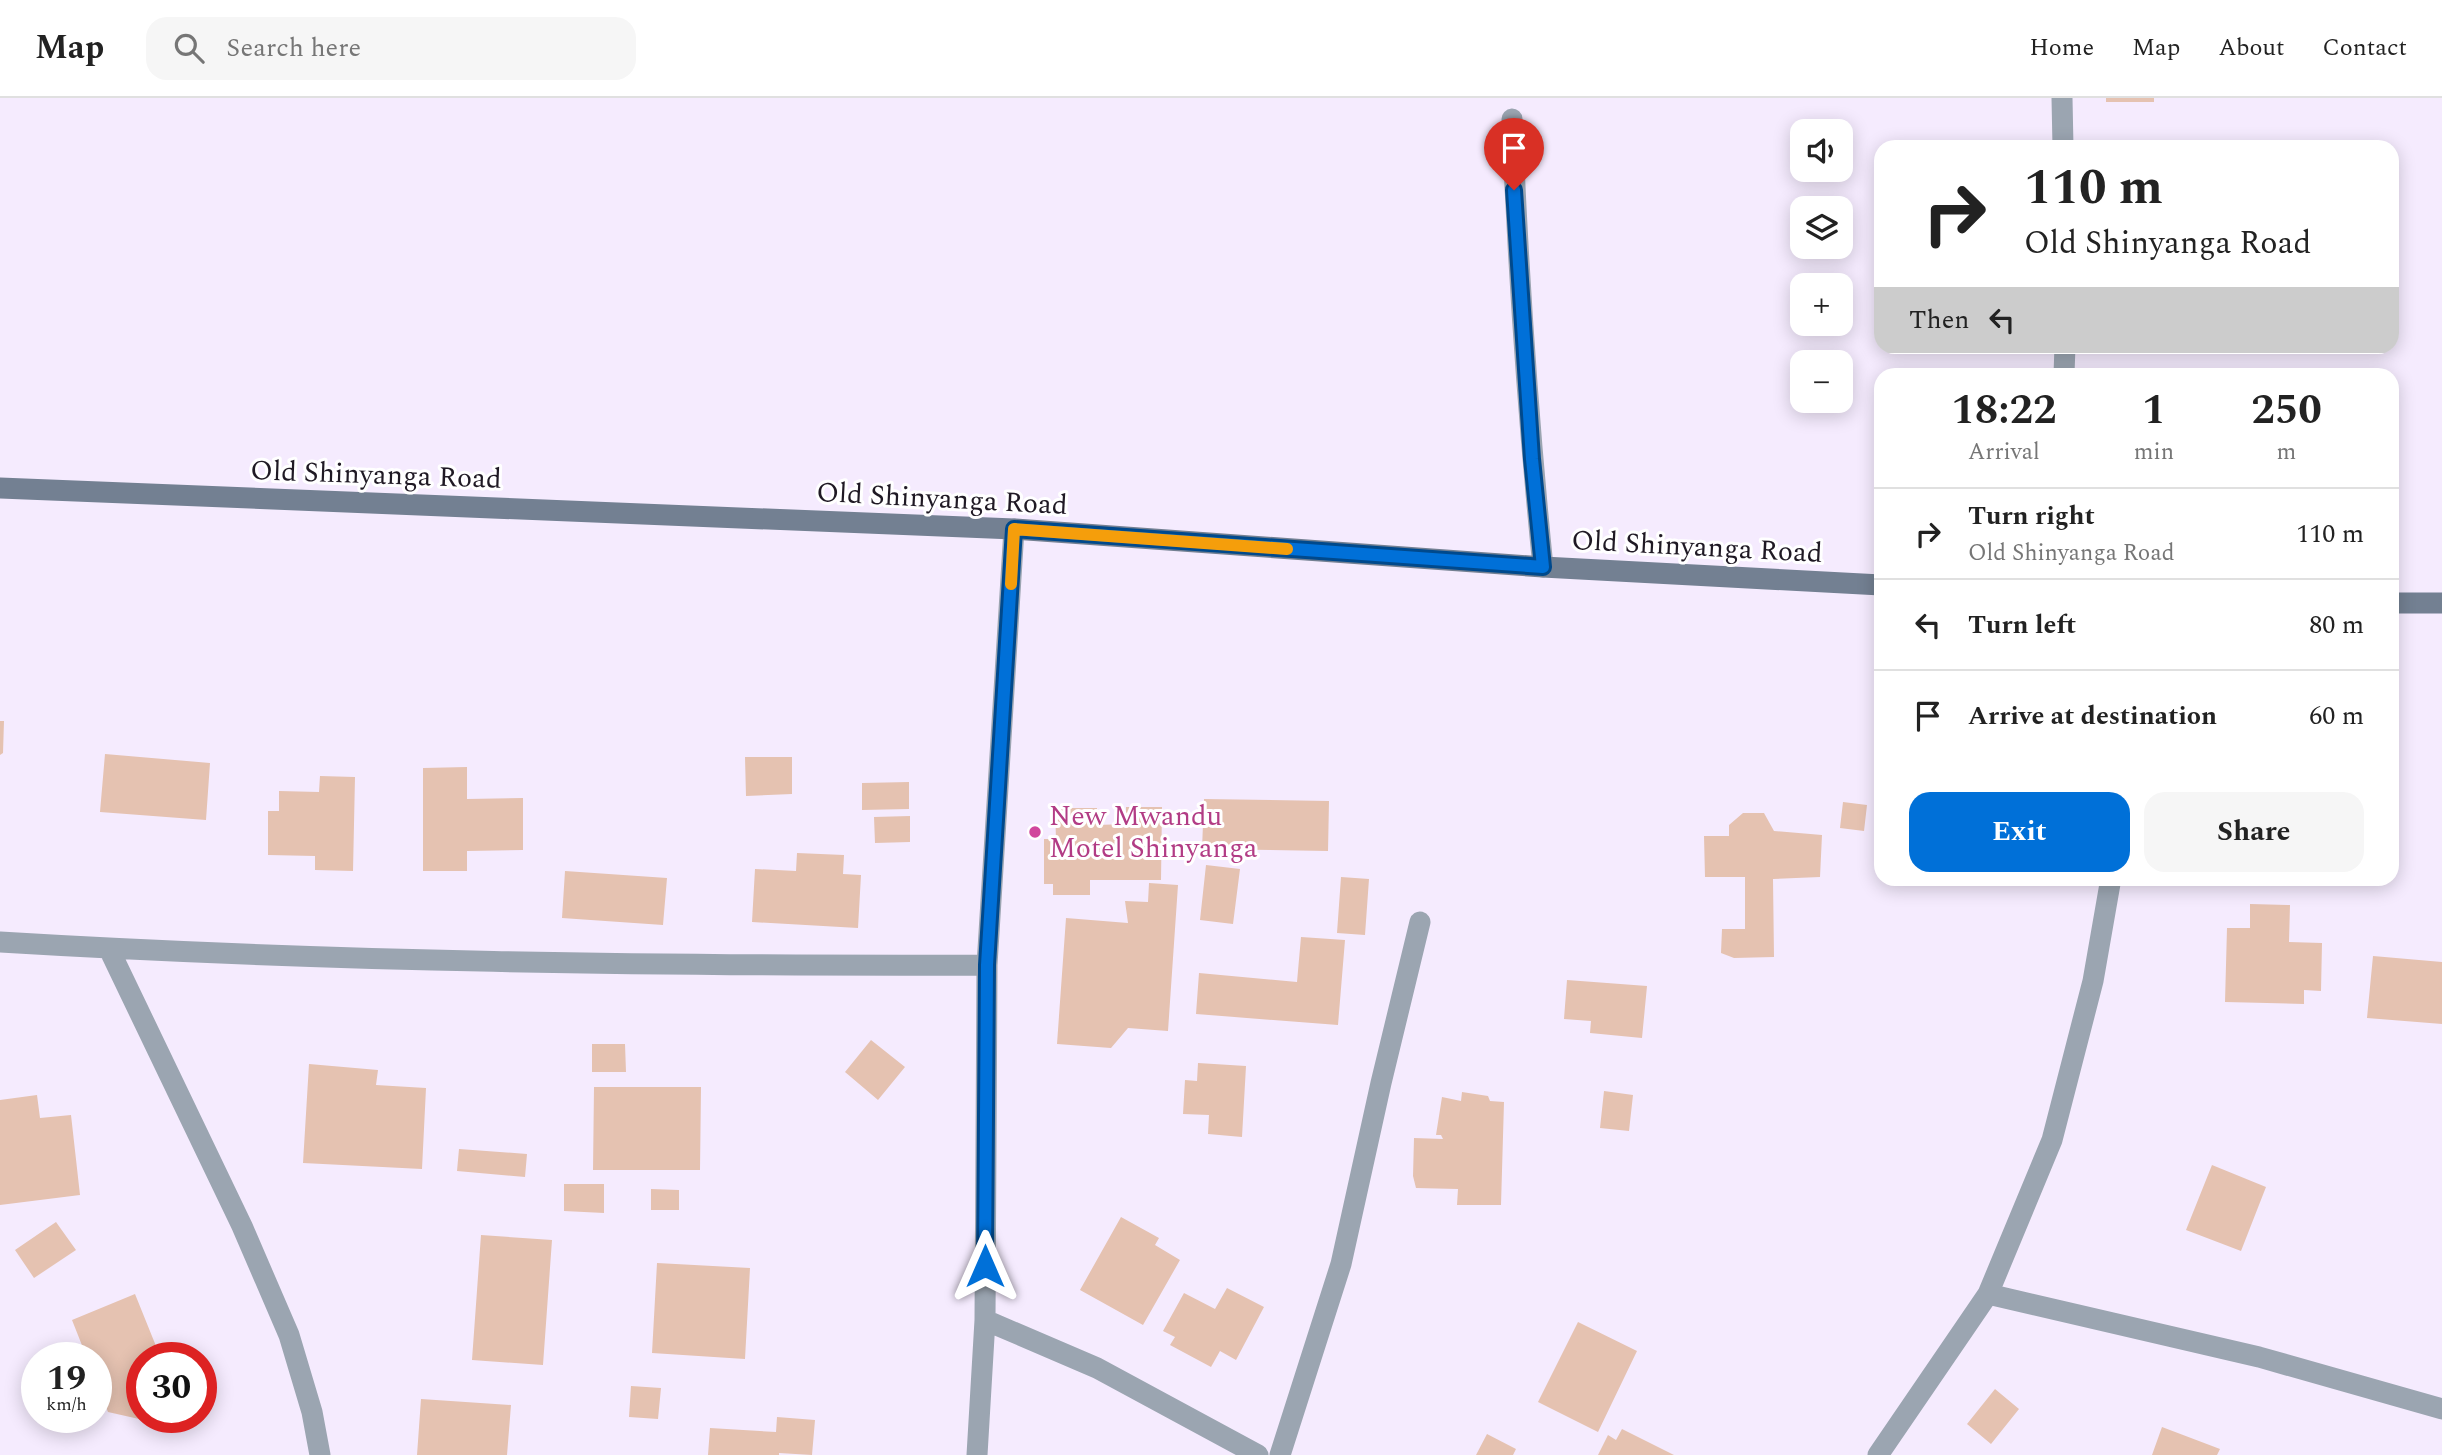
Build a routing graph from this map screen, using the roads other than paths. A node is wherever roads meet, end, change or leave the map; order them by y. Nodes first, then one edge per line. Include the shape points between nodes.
1 (2062, 98) edge
2 (1512, 119) dead end
3 (2063, 140) edge
4 (0, 488) edge
5 (1014, 529) junction
6 (1543, 567) junction
7 (1874, 585) edge
8 (2399, 603) edge
9 (2442, 603) edge
10 (2110, 886) edge
11 (1420, 922) dead end
12 (0, 942) edge
13 (109, 949) junction
14 (987, 965) junction
15 (1988, 1294) junction
16 (985, 1320) junction
17 (2442, 1409) edge
18 (320, 1455) edge
19 (977, 1455) edge
20 (1258, 1455) edge
21 (1280, 1455) edge
22 (1878, 1455) edge

1 - 3 street
2 - 6 street via 1517,261
4 - 5 main road, Old Shinyanga Road
5 - 6 main road, Old Shinyanga Road
5 - 14 street
6 - 7 main road, Old Shinyanga Road
8 - 9 main road
10 - 15 street via 2093,981 2052,1140
11 - 21 street via 1341,1264
12 - 13 street
13 - 14 street via 530,964
13 - 18 street via 289,1335
14 - 16 street
15 - 17 street via 2259,1357
15 - 22 street
16 - 19 street
16 - 20 street via 1097,1368

